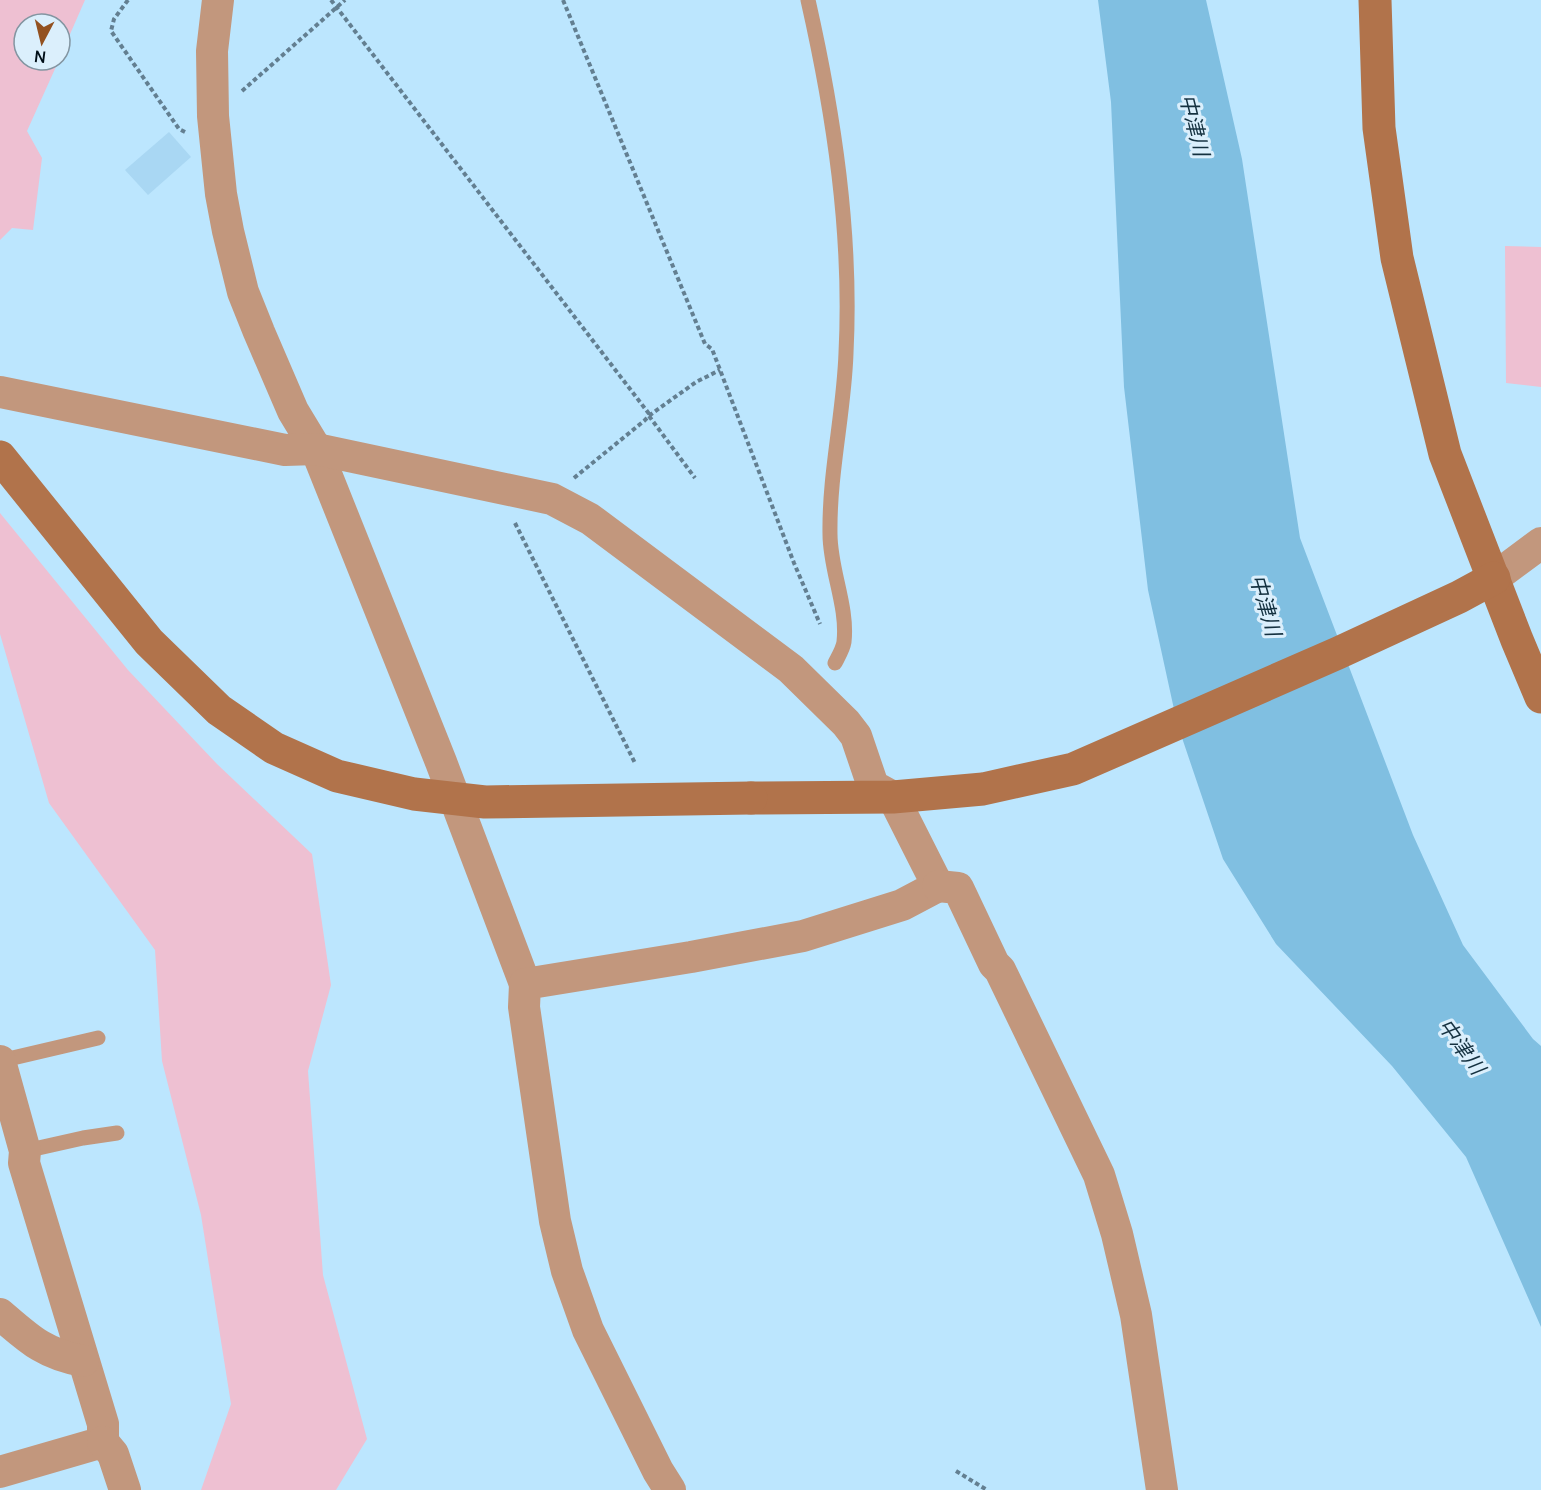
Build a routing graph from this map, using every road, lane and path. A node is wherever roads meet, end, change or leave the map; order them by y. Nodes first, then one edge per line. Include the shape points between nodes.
1 (128, 0) edge
2 (218, 0) edge
3 (332, 0) edge
4 (345, 0) edge
5 (563, 0) edge
6 (808, 0) edge
7 (1375, 0) edge
8 (337, 7) junction
9 (215, 128) junction
10 (720, 370) junction
11 (0, 392) edge
12 (649, 416) junction
13 (316, 449) junction
14 (0, 457) edge
15 (695, 478) dead end
16 (504, 489) junction
17 (552, 499) junction
18 (1541, 543) edge
19 (1494, 578) junction
20 (835, 663) joint
21 (1541, 697) edge
22 (635, 763) dead end
23 (893, 797) junction
24 (938, 886) junction
25 (525, 984) junction
26 (93, 1045) dead end
27 (0, 1061) edge
28 (117, 1133) dead end
29 (25, 1151) junction
30 (0, 1314) edge
31 (83, 1361) junction
32 (103, 1442) junction
33 (956, 1471) dead end
34 (0, 1472) edge
35 (124, 1490) edge
36 (670, 1490) edge
37 (987, 1490) edge
38 (1162, 1490) edge

1 - 9 path via 114,19 111,31 179,129 196,137
2 - 9 street via 212,51
3 - 8 path
4 - 8 path
5 - 10 path via 705,344 712,349
6 - 20 lane via 821,57 845,225 846,353 830,534 844,643
7 - 19 street via 1379,128 1397,258 1445,453
8 - 9 path
8 - 12 path
9 - 13 street via 221,194 243,292 293,411
10 - 12 path
10 - 20 path
11 - 13 street via 285,450
12 - 15 path
12 - 17 path
13 - 16 street
13 - 25 street
14 - 23 street, bridge via 149,642 219,710 274,748 337,776 414,794 484,802
16 - 17 street
16 - 22 path via 503,499
17 - 23 street via 590,519 791,669 846,723 856,736 873,786
18 - 19 street
19 - 21 street
19 - 23 street via 1327,658 1073,769 983,789
23 - 24 street
24 - 25 street via 902,905 803,936
24 - 38 street via 958,888 1099,1175 1136,1315
25 - 36 street via 524,1007 555,1221 567,1271 588,1330
26 - 27 lane
27 - 29 street
28 - 29 lane
29 - 31 street via 24,1163
30 - 31 street via 36,1345 64,1358
31 - 32 street via 103,1424
32 - 34 street
32 - 35 street via 113,1454
33 - 37 path

